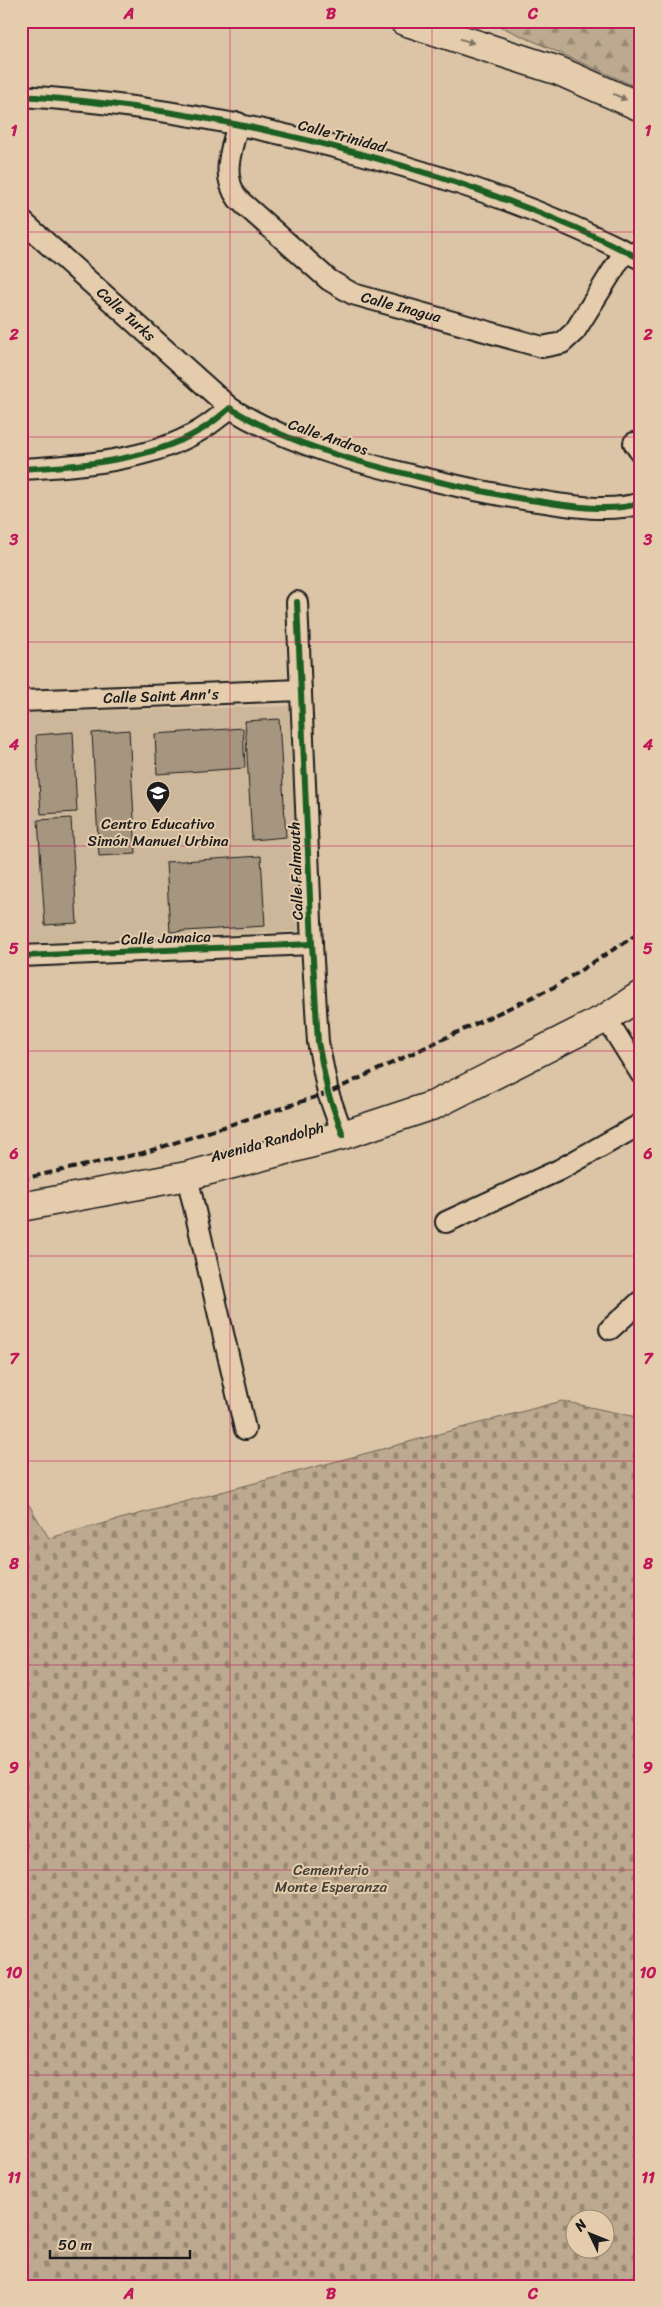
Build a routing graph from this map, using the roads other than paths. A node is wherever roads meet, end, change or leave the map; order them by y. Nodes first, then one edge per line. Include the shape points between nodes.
1 (404, 21) edge
2 (21, 96) edge
3 (641, 107) edge
4 (238, 123) junction
5 (21, 220) edge
6 (633, 255) edge
7 (230, 408) junction
8 (21, 469) edge
9 (641, 503) edge
10 (297, 602) dead end
11 (301, 690) junction
12 (21, 701) edge
13 (312, 944) junction
14 (21, 956) edge
15 (641, 995) edge
16 (606, 1018) junction
17 (641, 1074) edge
18 (641, 1124) edge
19 (343, 1135) junction
20 (187, 1176) junction
21 (21, 1207) edge
22 (446, 1222) dead end
23 (641, 1301) edge
24 (610, 1328) dead end
25 (245, 1429) dead end

1 -> 3 main road via 559,71
2 - 4 street, Calle Trinidad via 179,112
4 - 6 street, Calle Trinidad via 418,169 511,202
4 - 6 street, Calle Inagua via 228,165 230,184 238,199 329,280 371,301 542,347 562,343 575,330
5 - 7 street, Calle Turks
7 - 8 street via 199,432 151,452 82,466
7 - 9 street, Calle Andros via 260,425 335,454 476,491 586,507
10 - 11 street, Calle Falmouth
11 - 12 street, Calle Saint Ann's
11 - 13 street, Calle Falmouth
13 - 14 street, Calle Jamaica
13 - 19 street, Calle Falmouth via 318,1042 328,1093
15 - 16 main road, Avenida Randolph
16 - 17 street
16 - 19 main road, Avenida Randolph via 434,1105
18 - 22 street via 558,1170
19 - 20 main road, Avenida Randolph
20 - 21 main road, Avenida Randolph
20 - 25 street
23 - 24 street

